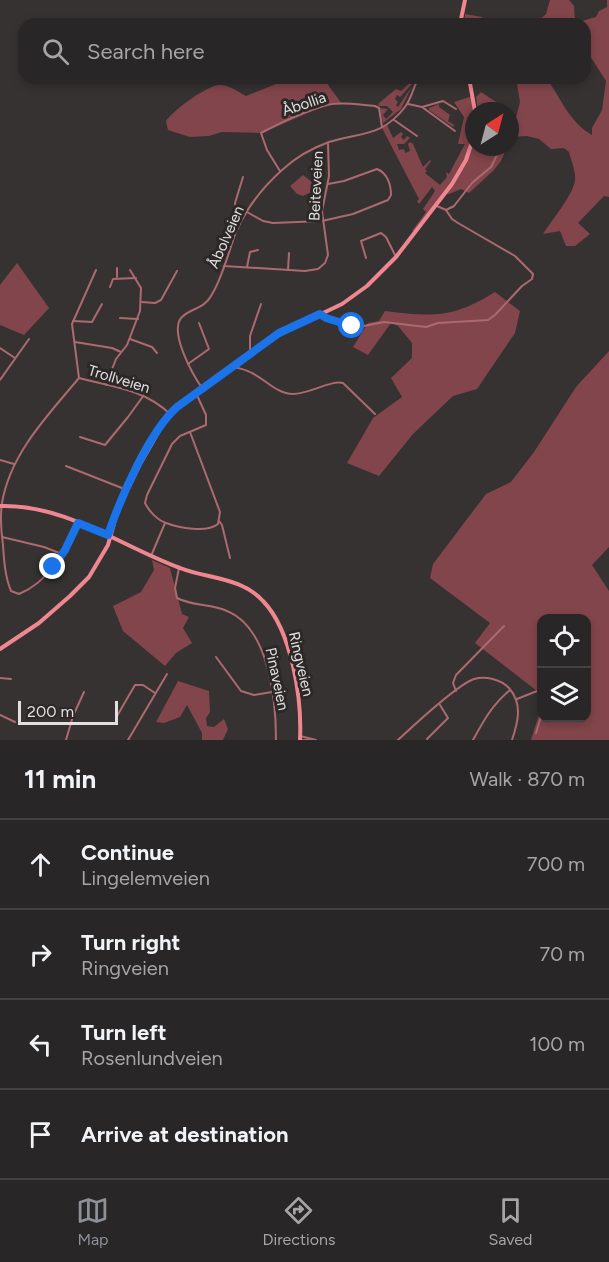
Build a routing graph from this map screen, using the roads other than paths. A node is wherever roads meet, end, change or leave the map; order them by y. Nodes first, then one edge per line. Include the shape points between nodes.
1 (465, 0) edge
2 (461, 18) edge
3 (416, 84) edge
4 (470, 84) edge
5 (473, 102) edge
6 (408, 104) junction
7 (422, 108) junction
8 (456, 109) dead end
9 (394, 120) junction
10 (382, 128) junction
11 (455, 131) dead end
12 (417, 136) dead end
13 (328, 143) junction
14 (467, 156) edge
15 (496, 156) edge
16 (280, 171) junction
17 (243, 177) dead end
18 (328, 184) junction
19 (436, 205) junction
20 (446, 210) junction
21 (246, 212) junction
22 (322, 221) junction
23 (238, 228) junction
24 (258, 250) dead end
25 (289, 253) dead end
26 (396, 257) junction
27 (366, 258) dead end
28 (224, 266) junction
29 (247, 267) junction
30 (117, 268) dead end
31 (96, 270) dead end
32 (130, 270) dead end
33 (288, 270) junction
34 (177, 271) dead end
35 (117, 277) junction
36 (136, 278) junction
37 (110, 287) dead end
38 (142, 302) junction
39 (102, 304) dead end
40 (261, 304) dead end
41 (320, 314) junction
42 (120, 318) dead end
43 (138, 319) junction
44 (73, 321) junction
45 (199, 323) dead end
46 (29, 339) dead end
47 (130, 339) junction
48 (75, 342) junction
49 (0, 348) edge
50 (121, 352) junction
51 (157, 353) dead end
52 (250, 353) junction
53 (15, 358) junction
54 (188, 364) junction
55 (233, 366) junction
56 (80, 378) junction
57 (0, 380) edge
58 (105, 385) junction
59 (202, 388) junction
60 (196, 393) junction
61 (144, 394) junction
62 (170, 414) junction
63 (375, 414) dead end
64 (190, 432) junction
65 (80, 437) dead end
66 (0, 460) edge
67 (14, 464) junction
68 (66, 466) dead end
69 (127, 490) junction
70 (1, 506) edge
71 (219, 521) junction
72 (78, 523) junction
73 (165, 523) junction
74 (109, 536) junction
75 (2, 537) junction
76 (62, 554) junction
77 (151, 556) junction
78 (230, 558) dead end
79 (179, 568) junction
80 (504, 626) dead end
81 (0, 649) edge
82 (216, 657) dead end
83 (167, 674) dead end
84 (0, 678) edge
85 (10, 680) dead end
86 (510, 690) junction
87 (456, 691) junction
88 (537, 691) edge
89 (84, 692) dead end
90 (272, 692) junction
91 (155, 693) junction
92 (517, 699) junction
93 (440, 705) junction
94 (0, 715) edge
95 (117, 716) dead end
96 (15, 722) dead end
97 (539, 722) edge
98 (536, 733) dead end
99 (300, 738) edge
100 (427, 739) edge
101 (66, 740) edge
102 (128, 740) edge
103 (276, 740) edge
104 (314, 740) edge
105 (398, 740) edge
106 (472, 740) edge
107 (512, 740) edge

1 - 2 main road
3 - 6 street, Åbolveien
4 - 5 main road
6 - 7 street
6 - 9 street, Åbolveien
7 - 8 street via 443,100
7 - 11 street
9 - 10 street, Åbolveien
9 - 12 street
10 - 13 street, Åbolveien
10 - 16 street, Åbollia via 379,108 346,104 329,104 280,123 261,133
13 - 16 street, Åbolveien
13 - 18 street, Beiteveien
14 - 19 main road
15 - 20 street via 491,167
16 - 21 street, Åbolveien
17 - 23 street via 235,203
18 - 22 street, Beiteveien
18 - 22 street via 377,170 386,176 391,195 388,200 353,214
19 - 20 street
19 - 26 main road
20 - 41 street via 458,223 515,256 533,274 493,318 426,327 384,322 359,327
21 - 22 street via 273,223
21 - 23 street, Åbolveien
22 - 33 street, Beiteveien via 328,250 325,263 318,269
23 - 28 street, Åbolveien
24 - 29 street via 250,252
25 - 33 street
26 - 27 street via 381,233 361,241
26 - 41 main road via 354,296
28 - 29 street, Beiteveien
28 - 54 street, Åbolveien via 207,303 179,322 179,337
29 - 33 street, Beiteveien
30 - 35 street
31 - 44 street, Trollveien
32 - 36 street
34 - 38 street via 161,300
35 - 36 street
35 - 37 street
36 - 38 street
38 - 43 street
39 - 44 street via 92,321
40 - 52 street via 250,336
41 - 52 main road via 284,330
42 - 43 street
43 - 47 street
44 - 48 street, Trollveien
45 - 54 street via 209,350
46 - 53 street
47 - 50 street
47 - 51 street via 152,347
48 - 50 street
48 - 56 street, Trollveien
49 - 53 street
50 - 58 street
52 - 55 main road
53 - 57 street
54 - 59 street, Åbolveien
55 - 59 main road
55 - 63 street via 289,394 343,383
56 - 58 street, Trollveien
56 - 67 street
58 - 61 street, Trollveien
59 - 60 main road
60 - 62 main road
60 - 64 street via 207,422
61 - 62 street, Trollveien
61 - 65 street via 105,445
62 - 69 main road
64 - 71 street via 220,512
64 - 73 street via 169,448 146,499 150,511
66 - 67 street
67 - 70 street
68 - 69 street
69 - 74 main road
70 - 72 main road, Ringveien via 35,508
70 - 75 street
71 - 73 street via 207,530
71 - 78 street
72 - 74 main road, Ringveien
72 - 76 street
73 - 77 street
74 - 77 main road, Ringveien
74 - 81 main road via 89,577 29,631
75 - 76 street
75 - 76 street via 9,586 14,593 33,586
77 - 79 main road, Ringveien
79 - 90 street, Pinaveien via 177,598 228,611 253,632 263,653
79 - 99 main road, Ringveien via 239,584 269,608 281,630 292,666
80 - 87 street via 456,675
82 - 90 street via 241,691 254,695
83 - 91 street
84 - 85 street
86 - 87 street via 499,681 485,678
86 - 92 street
86 - 106 street via 487,714
87 - 93 street
88 - 92 street
89 - 101 street
90 - 103 street, Pinaveien
91 - 95 street via 135,685
91 - 102 street
92 - 107 street via 519,710
93 - 100 street via 448,718
93 - 105 street
94 - 96 street
97 - 98 street
99 - 104 street

